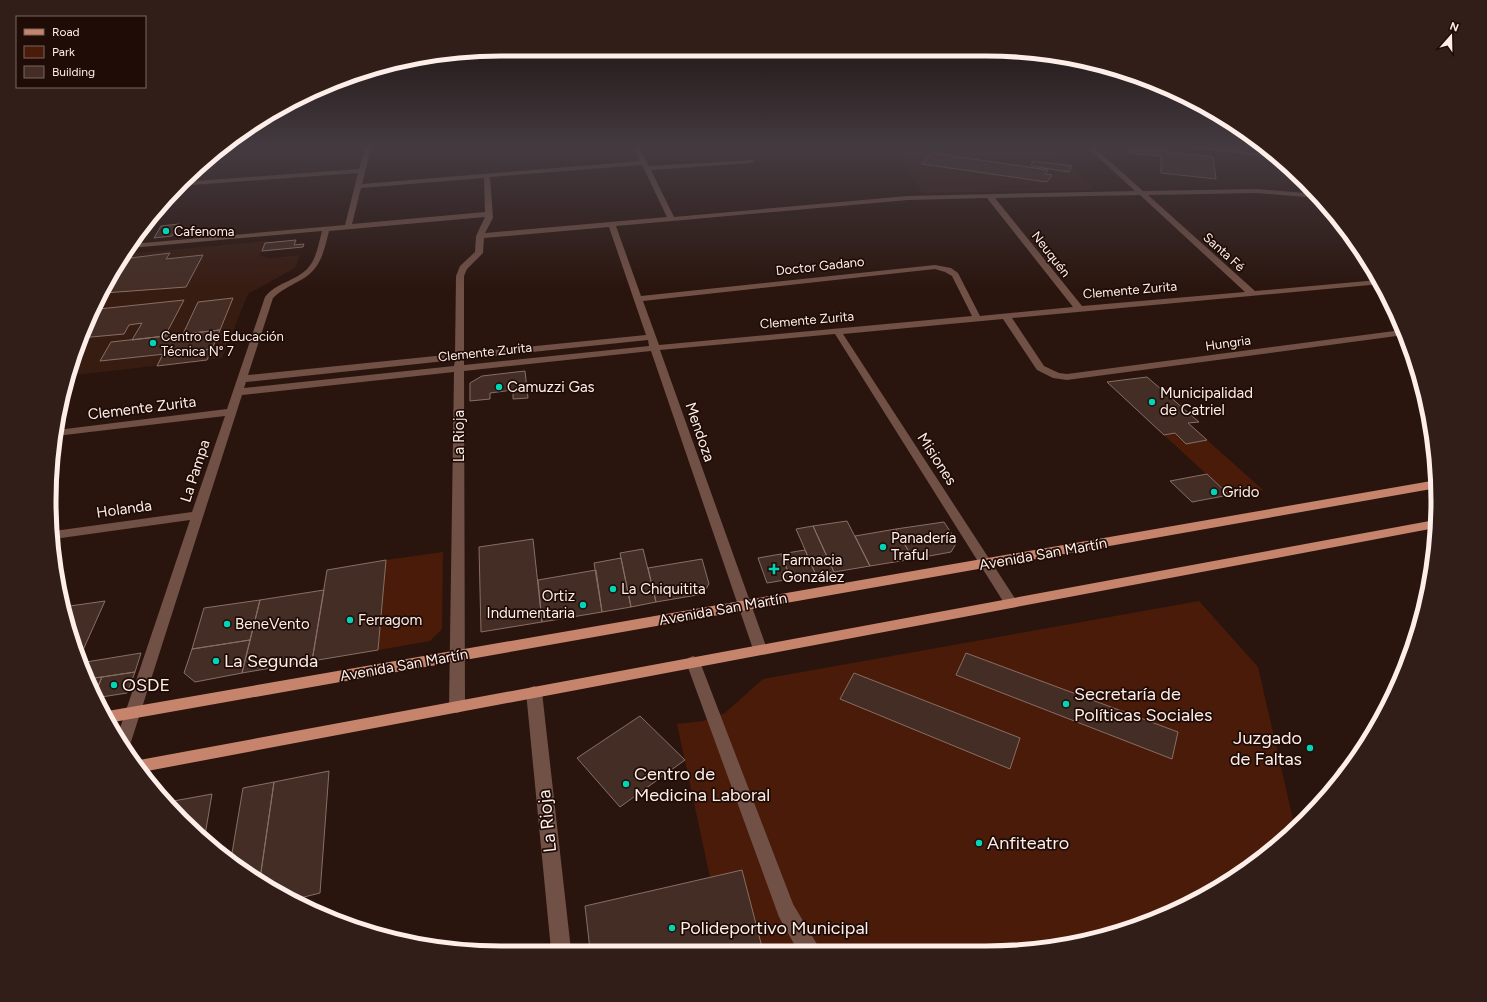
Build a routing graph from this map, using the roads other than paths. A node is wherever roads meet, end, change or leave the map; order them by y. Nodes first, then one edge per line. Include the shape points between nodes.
1 (356, 195) edge
2 (488, 195) edge
3 (659, 195) edge
4 (1052, 195) edge
5 (1143, 195) edge
6 (989, 196) junction
7 (489, 214) junction
8 (671, 219) junction
9 (612, 224) junction
10 (348, 227) junction
11 (326, 228) junction
12 (480, 236) junction
13 (137, 245) edge
14 (1373, 283) edge
15 (1252, 293) junction
16 (638, 299) junction
17 (1078, 309) junction
18 (1006, 316) junction
19 (977, 318) junction
20 (837, 331) junction
21 (1398, 334) edge
22 (651, 337) junction
23 (655, 348) junction
24 (460, 356) junction
25 (460, 368) junction
26 (242, 379) junction
27 (238, 392) junction
28 (232, 412) junction
29 (62, 432) edge
30 (1430, 485) edge
31 (198, 515) junction
32 (1430, 525) edge
33 (57, 535) edge
34 (985, 564) junction
35 (1011, 603) junction
36 (744, 606) junction
37 (760, 649) junction
38 (457, 656) junction
39 (693, 662) junction
40 (534, 692) junction
41 (457, 707) junction
42 (133, 712) junction
43 (112, 716) edge
44 (124, 738) edge
45 (143, 765) edge
46 (561, 946) edge
47 (806, 946) edge

1 - 10 street
2 - 7 street, La Rioja
3 - 8 street
4 - 6 street
5 - 15 street, Santa Fé
6 - 8 street via 896,199
6 - 17 street, Neuquén
7 - 10 street
7 - 12 street, La Rioja
8 - 9 street
9 - 12 street
9 - 16 street, Mendoza
10 - 11 street
11 - 13 street
11 - 26 street, La Pampa via 313,268 277,289 269,297
12 - 24 street, La Rioja via 479,253 463,268 460,276
14 - 15 street, Clemente Zurita
15 - 17 street, Clemente Zurita
16 - 19 street, Doctor Gadano via 936,267 955,275
16 - 22 street, Mendoza
17 - 18 street, Clemente Zurita
18 - 19 street, Clemente Zurita
18 - 21 street, Hungria via 1040,368 1057,376 1076,376
19 - 20 street, Clemente Zurita
20 - 23 street, Clemente Zurita
20 - 34 street, Misiones
22 - 23 street, Mendoza
22 - 24 street, Clemente Zurita
23 - 25 street, Clemente Zurita
23 - 36 street, Mendoza
24 - 25 street, La Rioja
24 - 26 street, Clemente Zurita
25 - 27 street, Clemente Zurita
25 - 38 street, La Rioja
26 - 27 street, La Pampa
27 - 28 street, La Pampa
28 - 29 street, Clemente Zurita
28 - 31 street, La Pampa
30 - 34 main road, Avenida San Martín
31 - 33 street, Holanda
31 - 42 street, La Pampa
32 - 35 main road
34 - 35 street, Misiones
34 - 36 main road, Avenida San Martín
35 - 37 main road
36 - 37 street, Mendoza
36 - 38 main road, Avenida San Martín
37 - 39 main road
38 - 41 street, La Rioja
38 - 42 main road, Avenida San Martín
39 - 40 main road
39 - 47 street via 786,910
40 - 41 main road
40 - 46 street, La Rioja
41 - 45 main road
42 - 43 main road, Avenida San Martín
42 - 44 street, La Pampa

